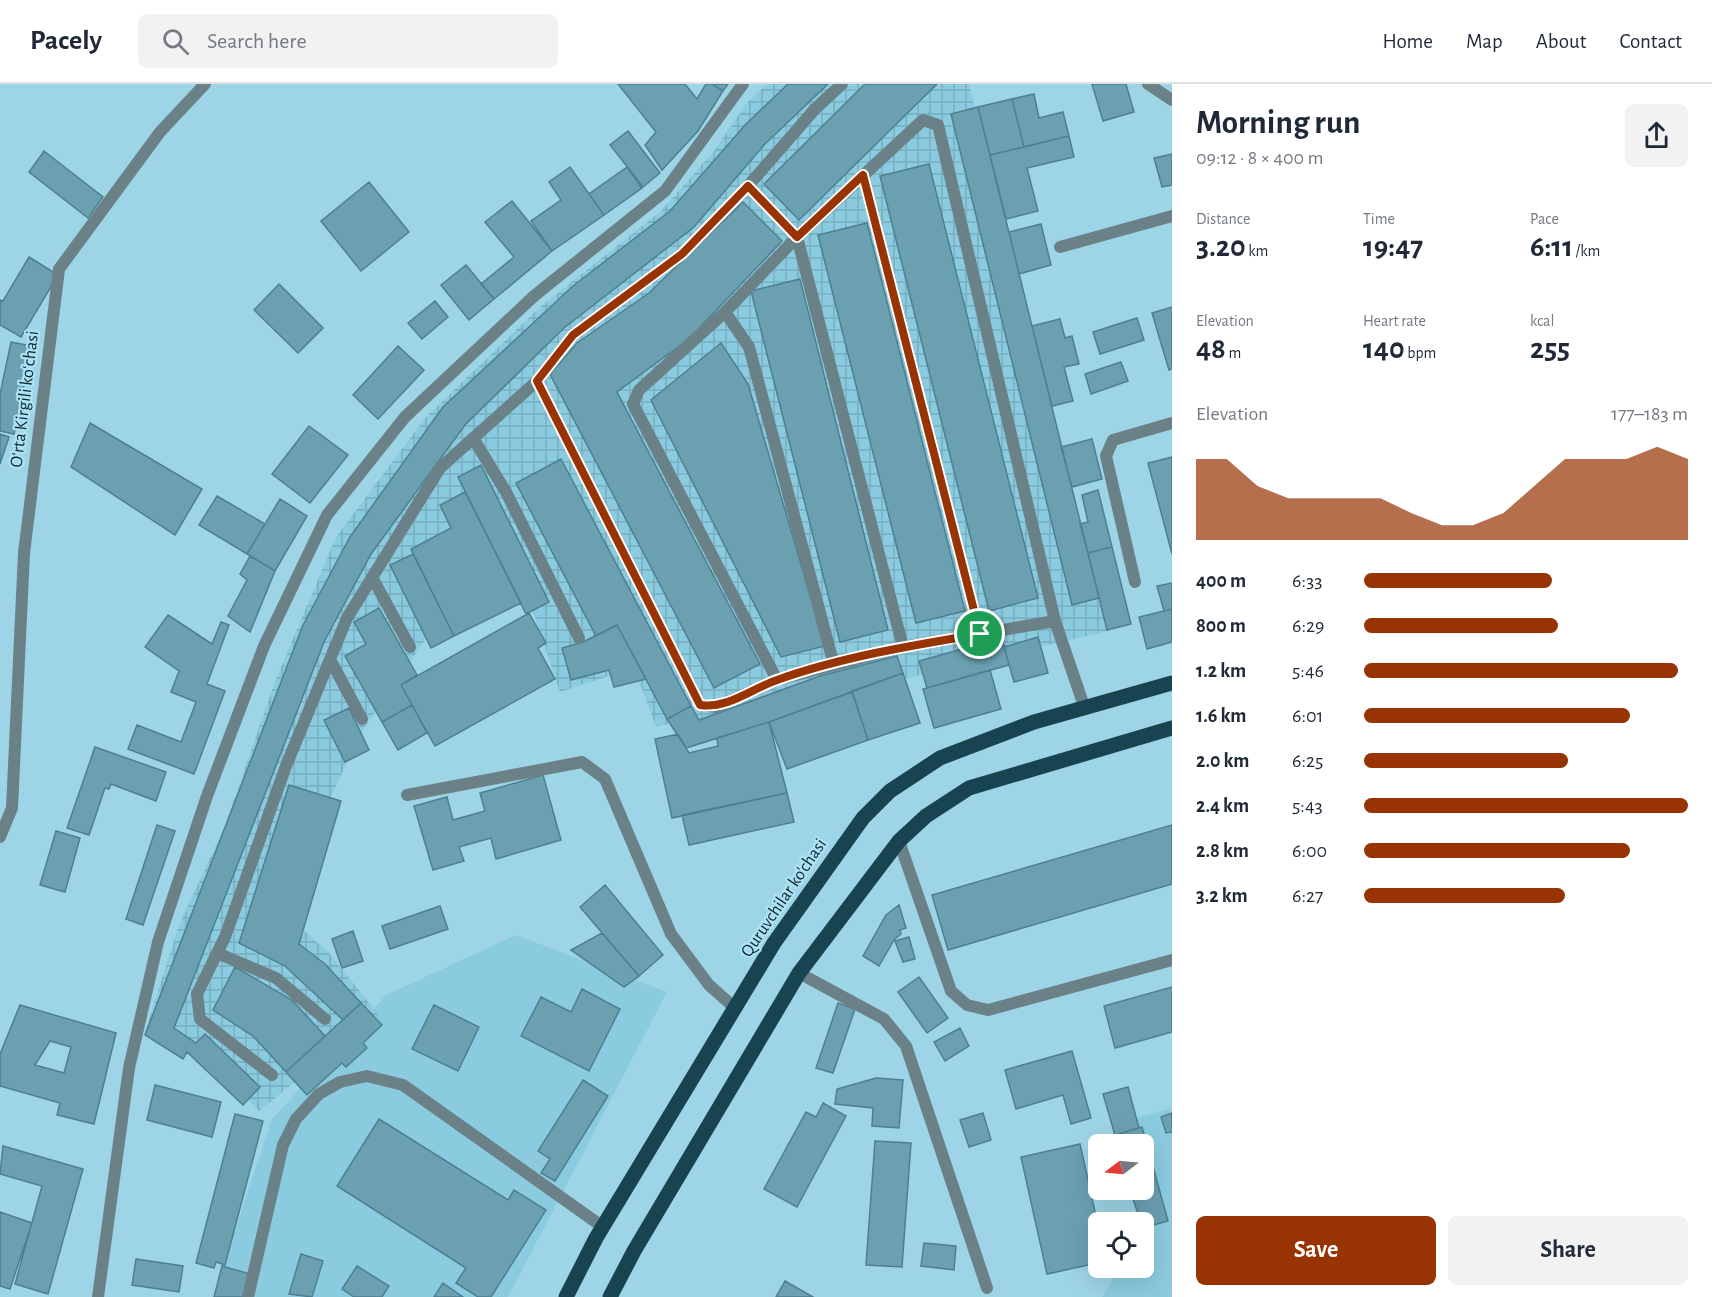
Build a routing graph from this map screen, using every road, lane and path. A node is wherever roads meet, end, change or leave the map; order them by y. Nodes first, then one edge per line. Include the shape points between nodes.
1 (205, 84) edge
2 (743, 84) edge
3 (842, 84) edge
4 (1148, 84) edge
5 (1172, 100) edge
6 (863, 175) junction
7 (748, 186) junction
8 (1172, 216) edge
9 (797, 237) junction
10 (1060, 247) dead end
11 (725, 312) junction
12 (537, 381) junction
13 (1172, 423) edge
14 (473, 438) junction
15 (372, 577) junction
16 (1135, 582) dead end
17 (1055, 621) junction
18 (980, 634) junction
19 (579, 638) dead end
20 (410, 647) dead end
21 (903, 647) junction
22 (330, 659) junction
23 (834, 665) junction
24 (777, 680) junction
25 (1172, 683) edge
26 (1085, 709) junction
27 (362, 719) dead end
28 (1172, 728) edge
29 (407, 795) dead end
30 (0, 837) edge
31 (898, 841) junction
32 (217, 953) junction
33 (1172, 960) edge
34 (799, 973) junction
35 (735, 1008) junction
36 (325, 1019) dead end
37 (272, 1075) dead end
38 (603, 1227) junction
39 (987, 1288) dead end
40 (98, 1297) edge
41 (248, 1297) edge
42 (566, 1297) edge
43 (610, 1297) edge

1 - 30 street, Oʻrta Kirgili koʻchasi via 160,132 59,269 24,554 12,808
2 - 40 street via 665,191 534,296 405,417 327,515 264,646 207,796 158,942 129,1068
3 - 7 street via 814,109
4 - 5 street
6 - 9 street
6 - 17 street via 923,120 938,125
6 - 18 street
7 - 9 street
7 - 12 street via 682,254 573,335
8 - 10 street
9 - 11 street
9 - 21 street
11 - 23 street via 749,347
11 - 24 street via 639,390 633,404
12 - 14 street
12 - 24 street via 700,705 716,707
13 - 16 street via 1113,440 1106,456
14 - 15 street via 440,468
14 - 19 street via 506,492
15 - 20 street
15 - 22 street via 347,618
17 - 18 street
17 - 26 street
18 - 21 street
21 - 23 street
22 - 27 street
22 - 32 street
23 - 24 street
25 - 26 main road, Quruvchilar ko'chasi
26 - 35 main road, Quruvchilar ko'chasi via 1034,722 940,758 890,791 863,818 774,943
28 - 31 main road via 969,788 926,816
29 - 35 street via 582,762 605,779 671,934 709,985
31 - 33 street via 951,991 968,1005 988,1010
31 - 34 main road
32 - 36 street via 276,978
32 - 37 street via 197,994 200,1020
34 - 39 street via 884,1019 906,1046
34 - 43 main road
35 - 38 main road, Quruvchilar ko'chasi
38 - 41 street via 403,1085 367,1076 340,1082 319,1094 296,1119 283,1145
38 - 42 main road, Quruvchilar ko'chasi

